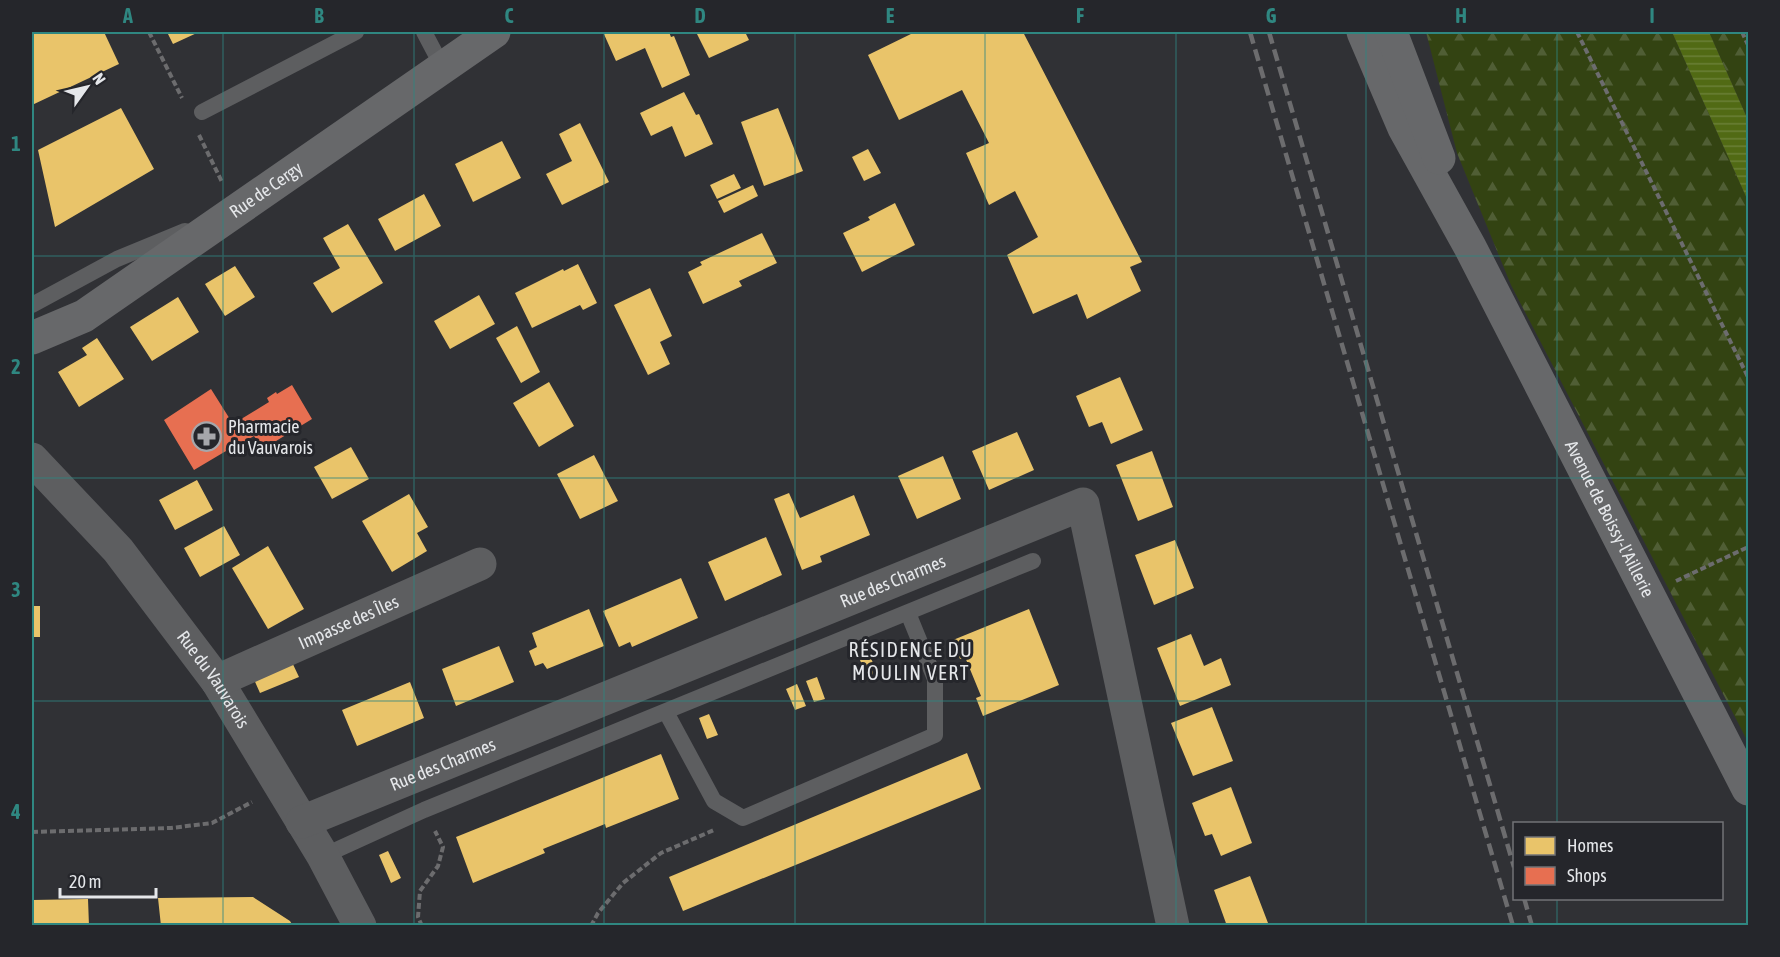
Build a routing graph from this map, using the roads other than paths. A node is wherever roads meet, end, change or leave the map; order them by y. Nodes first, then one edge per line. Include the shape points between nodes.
1 (356, 32) edge
2 (424, 32) edge
3 (1362, 32) edge
4 (1391, 32) edge
5 (490, 33) edge
6 (443, 68) junction
7 (202, 112) dead end
8 (236, 210) junction
9 (1470, 247) junction
10 (32, 305) edge
11 (32, 338) edge
12 (32, 459) edge
13 (1033, 561) dead end
14 (480, 564) dead end
15 (908, 612) junction
16 (217, 681) junction
17 (666, 712) junction
18 (1749, 789) edge
19 (302, 822) junction
20 (323, 856) junction
21 (360, 926) edge
22 (1173, 926) edge

1 - 7 lane
2 - 6 lane
3 - 9 main road, Avenue de Boissy-l'Aillerie via 1404,128
4 - 9 main road, Avenue de Boissy-l'Aillerie
5 - 6 main road, Rue de Cergy
6 - 8 main road, Rue de Cergy
8 - 10 lane via 117,259
8 - 11 main road, Rue de Cergy via 84,316
9 - 18 main road, Avenue de Boissy-l'Aillerie
12 - 16 street, Rue du Vauvarois via 118,550
13 - 15 lane
14 - 16 street, Impasse des Îles
15 - 17 lane
15 - 17 lane via 935,679 935,735 742,818 714,801
16 - 19 street, Rue du Vauvarois
17 - 20 lane via 424,810
19 - 20 street, Rue du Vauvarois
19 - 22 street, Rue des Charmes via 1083,504
20 - 21 street, Rue du Vauvarois

